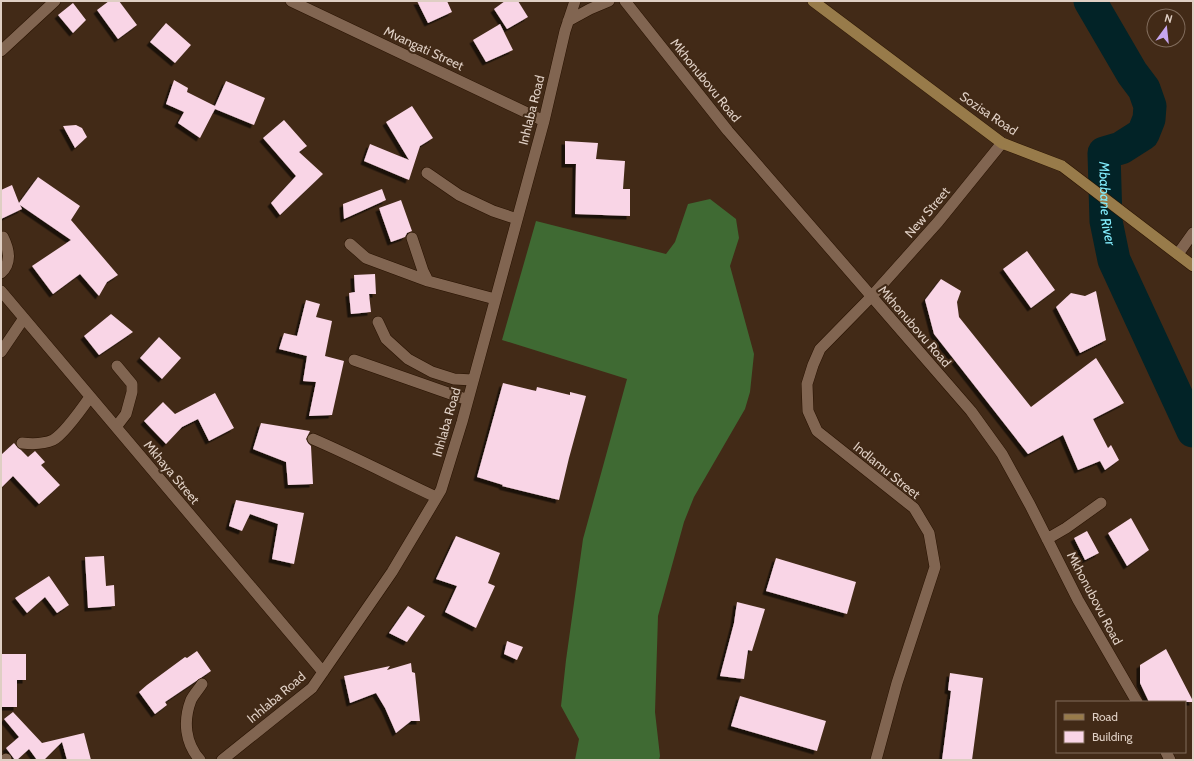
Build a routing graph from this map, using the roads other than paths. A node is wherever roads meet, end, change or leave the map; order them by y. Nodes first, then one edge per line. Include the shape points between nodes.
1 (55, 1) edge
2 (291, 1) edge
3 (574, 1) edge
4 (609, 1) edge
5 (625, 1) edge
6 (813, 1) edge
7 (568, 21) junction
8 (1, 51) edge
9 (544, 121) junction
10 (1002, 143) junction
11 (428, 173) dead end
12 (517, 219) junction
13 (1193, 233) edge
14 (3, 237) dead end
15 (412, 238) dead end
16 (350, 244) dead end
17 (1178, 254) junction
18 (1193, 266) edge
19 (1, 273) edge
20 (428, 281) junction
21 (1, 291) edge
22 (871, 297) junction
23 (495, 299) junction
24 (24, 318) junction
25 (378, 322) dead end
26 (1, 352) edge
27 (354, 360) dead end
28 (117, 366) dead end
29 (473, 380) junction
30 (90, 396) junction
31 (468, 400) junction
32 (116, 427) junction
33 (313, 439) dead end
34 (22, 443) dead end
35 (436, 497) junction
36 (1101, 503) dead end
37 (1047, 539) junction
38 (322, 672) junction
39 (202, 684) dead end
40 (1136, 701) edge
41 (200, 760) edge
42 (222, 760) edge
43 (876, 760) edge

1 - 8 street
2 - 9 street, Mvangati Street
3 - 7 street, Inhlaba Road
4 - 7 street
5 - 22 street, Mkhonubovu Road via 728,131
6 - 10 main road, Sozisa Road
7 - 9 street, Inhlaba Road
9 - 12 street, Inhlaba Road
10 - 17 main road, Sozisa Road via 1062,166
10 - 22 street, New Street via 938,222
11 - 12 street via 459,195
12 - 23 street, Inhlaba Road
13 - 17 street
14 - 19 street via 8,248 8,261
15 - 20 street
16 - 20 street via 366,258
17 - 18 main road, Sozisa Road
20 - 23 street
21 - 24 street, Mkhaya Street
22 - 37 street, Mkhonubovu Road via 971,411 1002,454
22 - 43 street, Indlamu Street via 820,349 807,384 808,410 817,431 914,508 929,533 935,567 897,683
23 - 29 street, Inhlaba Road
24 - 26 street
24 - 30 street, Mkhaya Street
25 - 29 street via 386,339 408,359 432,372 454,379
27 - 31 street
28 - 32 street via 132,384 132,392 126,414
29 - 31 street, Inhlaba Road
30 - 32 street, Mkhaya Street
30 - 34 street via 77,415 53,440 33,444
31 - 35 street, Inhlaba Road via 441,490
32 - 38 street, Mkhaya Street
33 - 35 street
35 - 38 street, Inhlaba Road via 392,572
36 - 37 street
37 - 40 street, Mkhonubovu Road via 1078,600
38 - 42 street, Inhlaba Road via 312,688
39 - 41 street via 192,700 186,722 188,740

